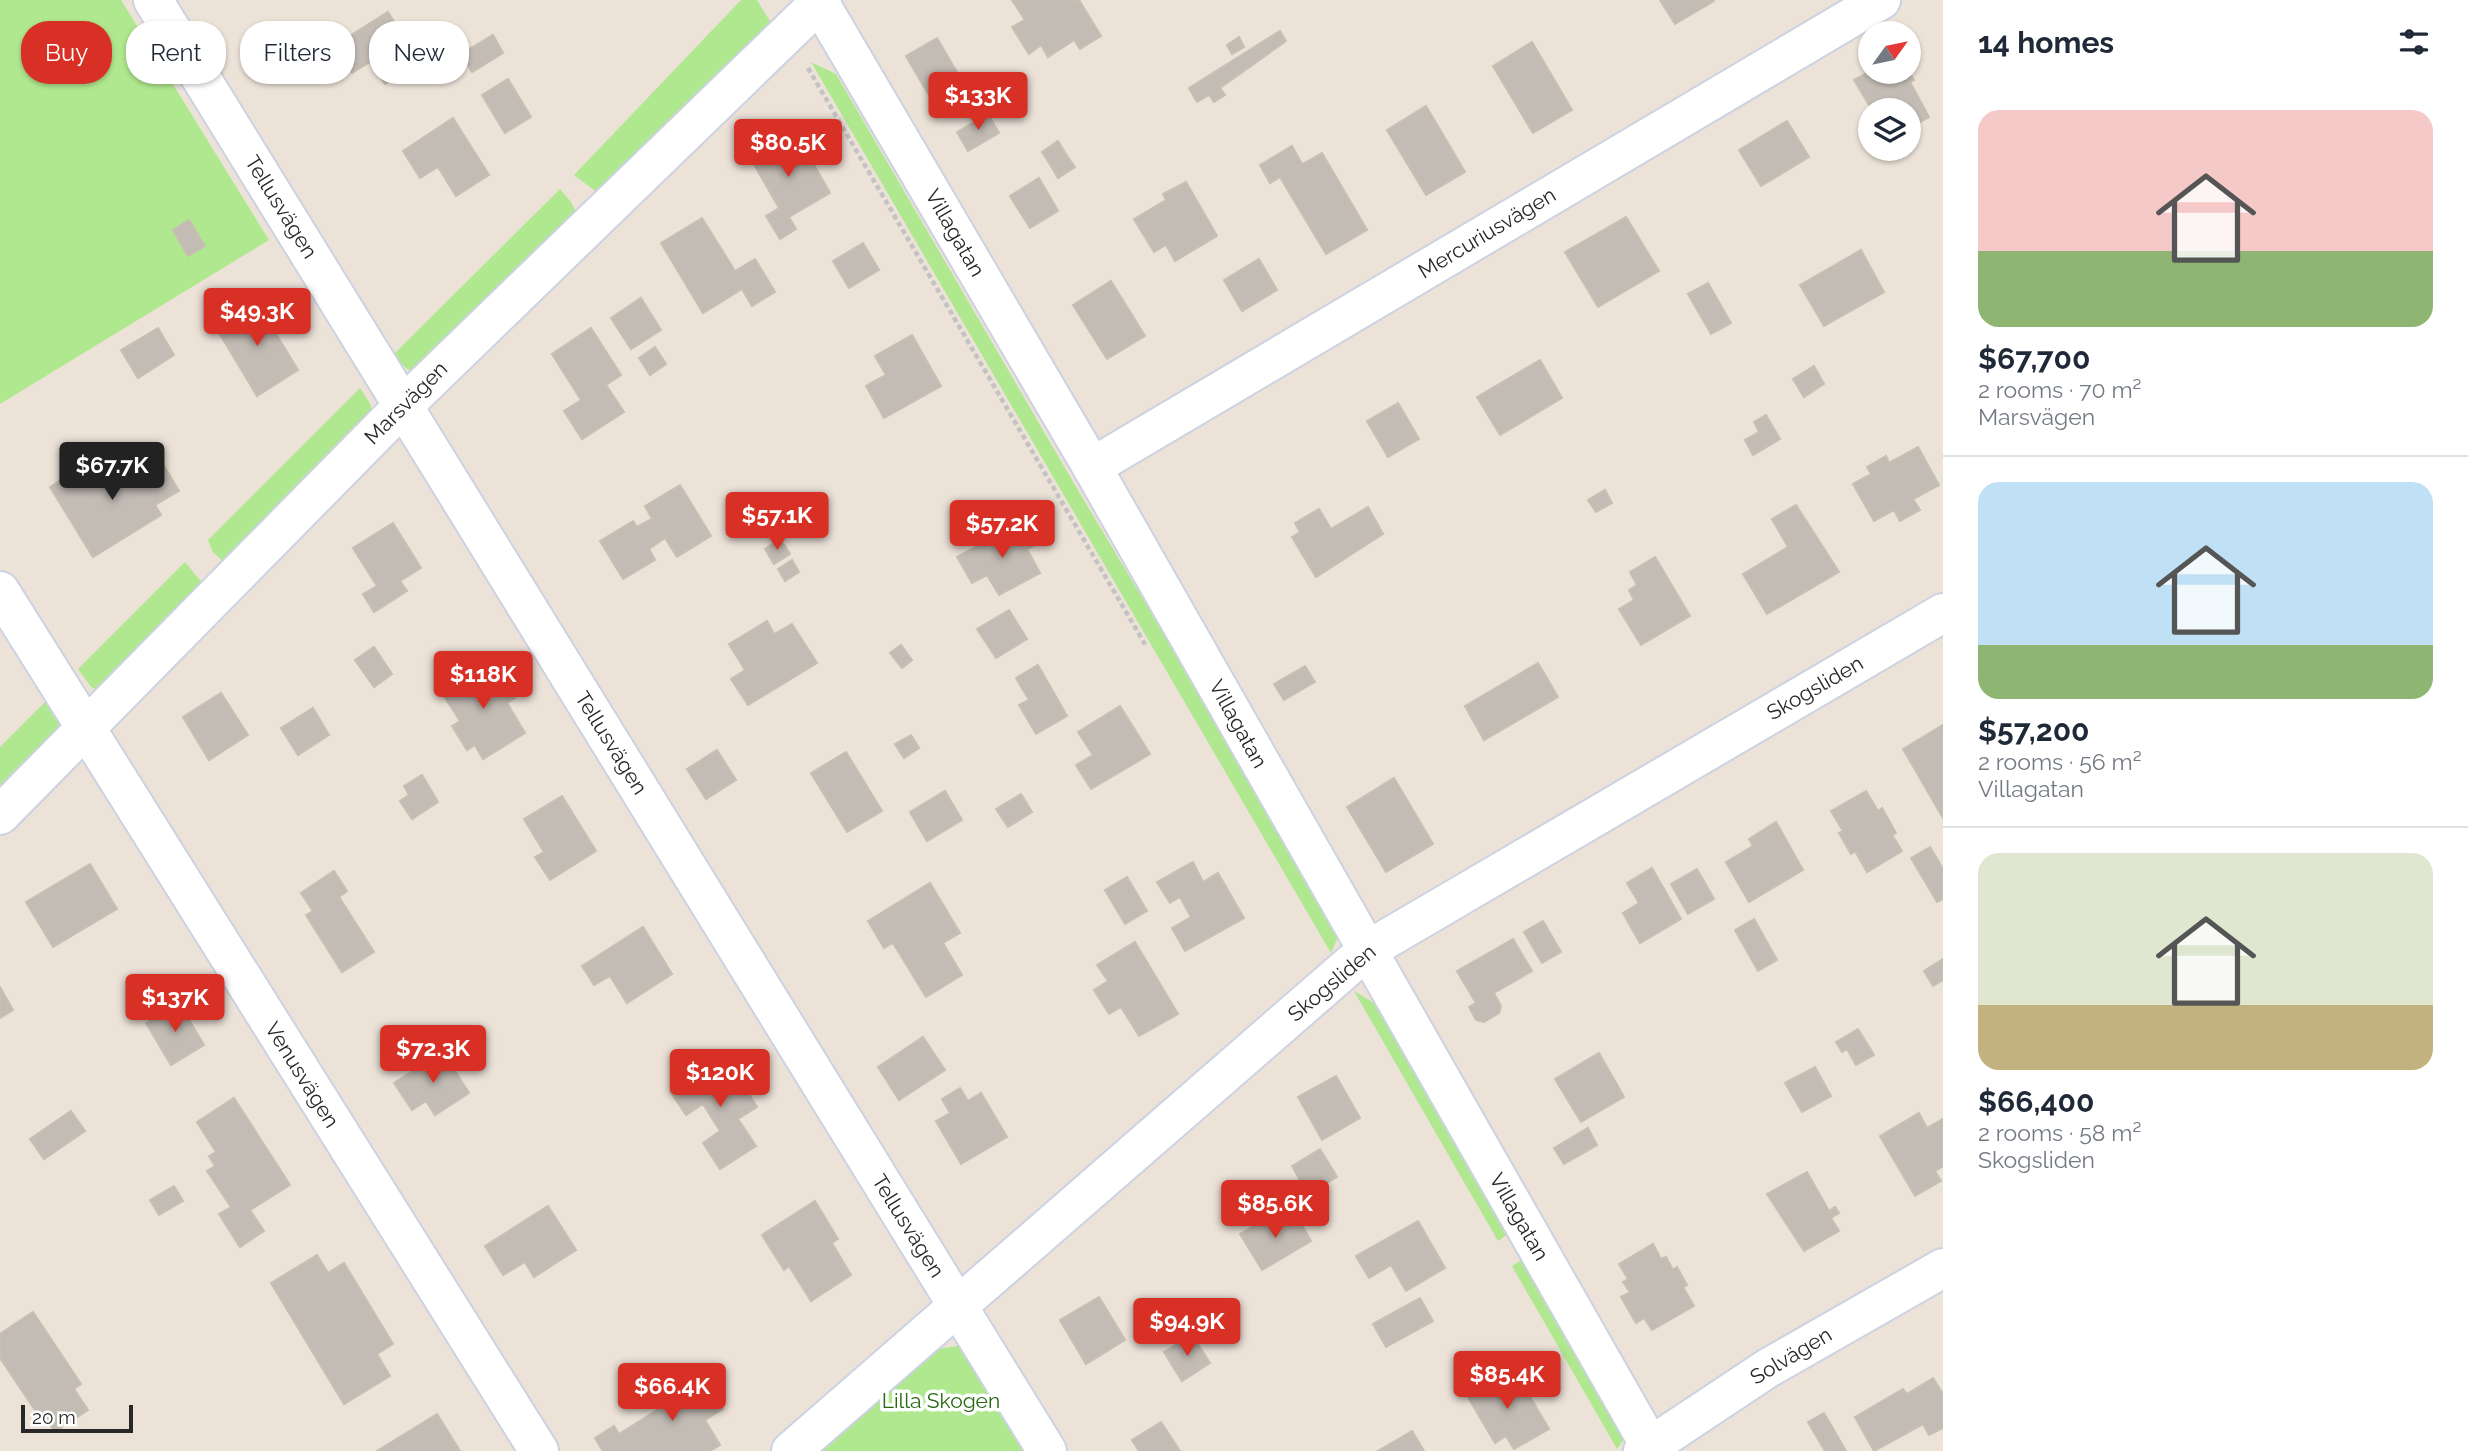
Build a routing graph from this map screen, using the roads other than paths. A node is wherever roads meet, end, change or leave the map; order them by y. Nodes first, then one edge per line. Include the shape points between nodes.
1 (153, 0) edge
2 (1881, 0) edge
3 (820, 1) edge
4 (403, 406) junction
5 (1092, 467) junction
6 (0, 591) edge
7 (1943, 613) edge
8 (85, 728) junction
9 (0, 815) edge
10 (1366, 951) junction
11 (1943, 1268) edge
12 (957, 1305) junction
13 (1649, 1449) edge
14 (538, 1451) edge
15 (791, 1451) edge
16 (1047, 1451) edge

1 - 4 street, Tellusvägen
2 - 5 street, Mercuriusvägen
3 - 4 street, Marsvägen
3 - 5 street, Villagatan
4 - 8 street, Marsvägen
4 - 12 street, Tellusvägen
5 - 10 street, Villagatan
6 - 8 street, Venusvägen
7 - 10 street, Skogsliden
8 - 9 street, Marsvägen
8 - 14 street, Venusvägen
10 - 12 street, Skogsliden
10 - 13 street, Villagatan
11 - 13 street, Solvägen via 1768,1368
12 - 15 street, Skogsliden
12 - 16 street, Tellusvägen

